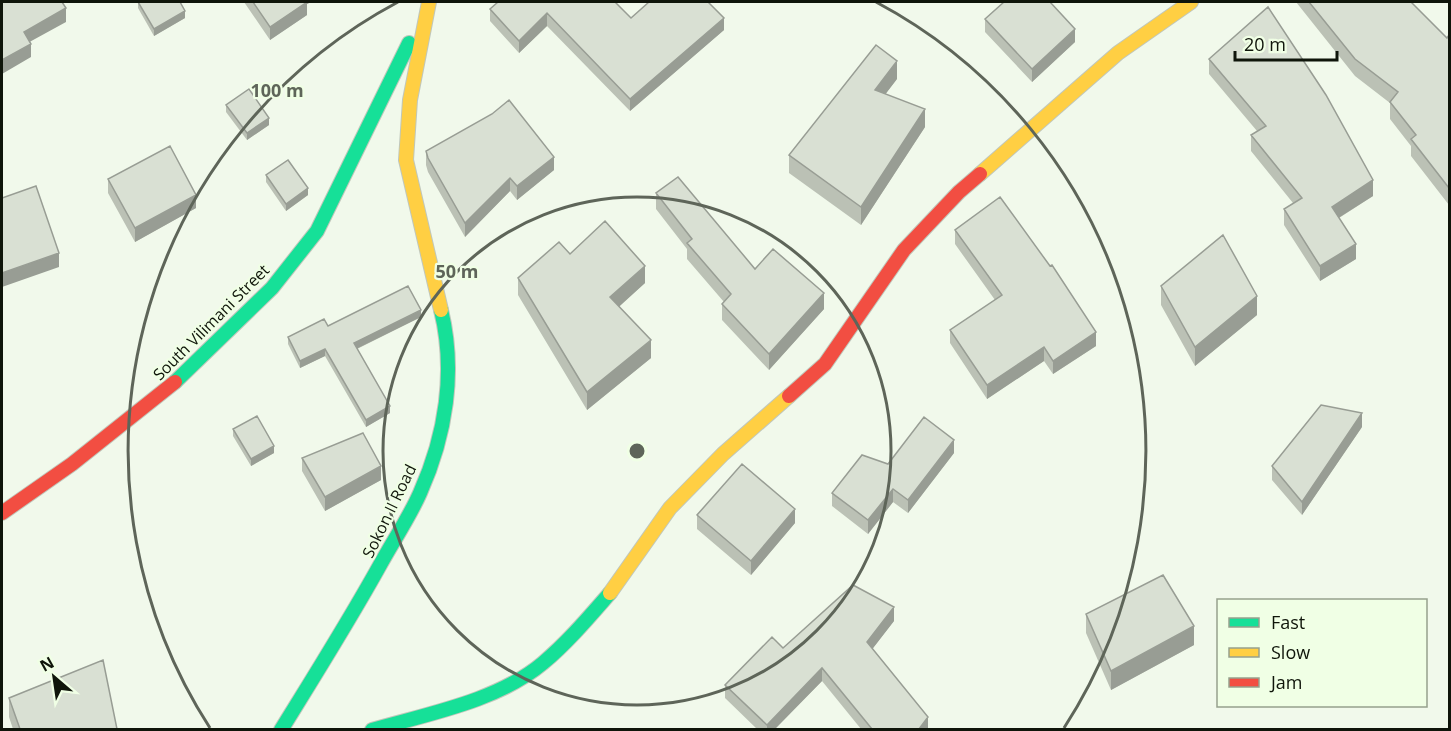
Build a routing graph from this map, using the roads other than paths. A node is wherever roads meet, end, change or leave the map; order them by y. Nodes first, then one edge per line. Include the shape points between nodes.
1 (429, 2) edge
2 (1191, 2) edge
3 (2, 513) edge
4 (281, 729) edge
5 (372, 729) edge

1 - 3 street, South Vilimani Street via 317,231 272,288 165,392
1 - 4 street, Sokon II Road via 410,104 406,160 445,325 449,380 446,409 415,502
2 - 5 street via 1118,53 959,192 904,250 825,364 691,485 670,508 619,584 542,664 476,700

